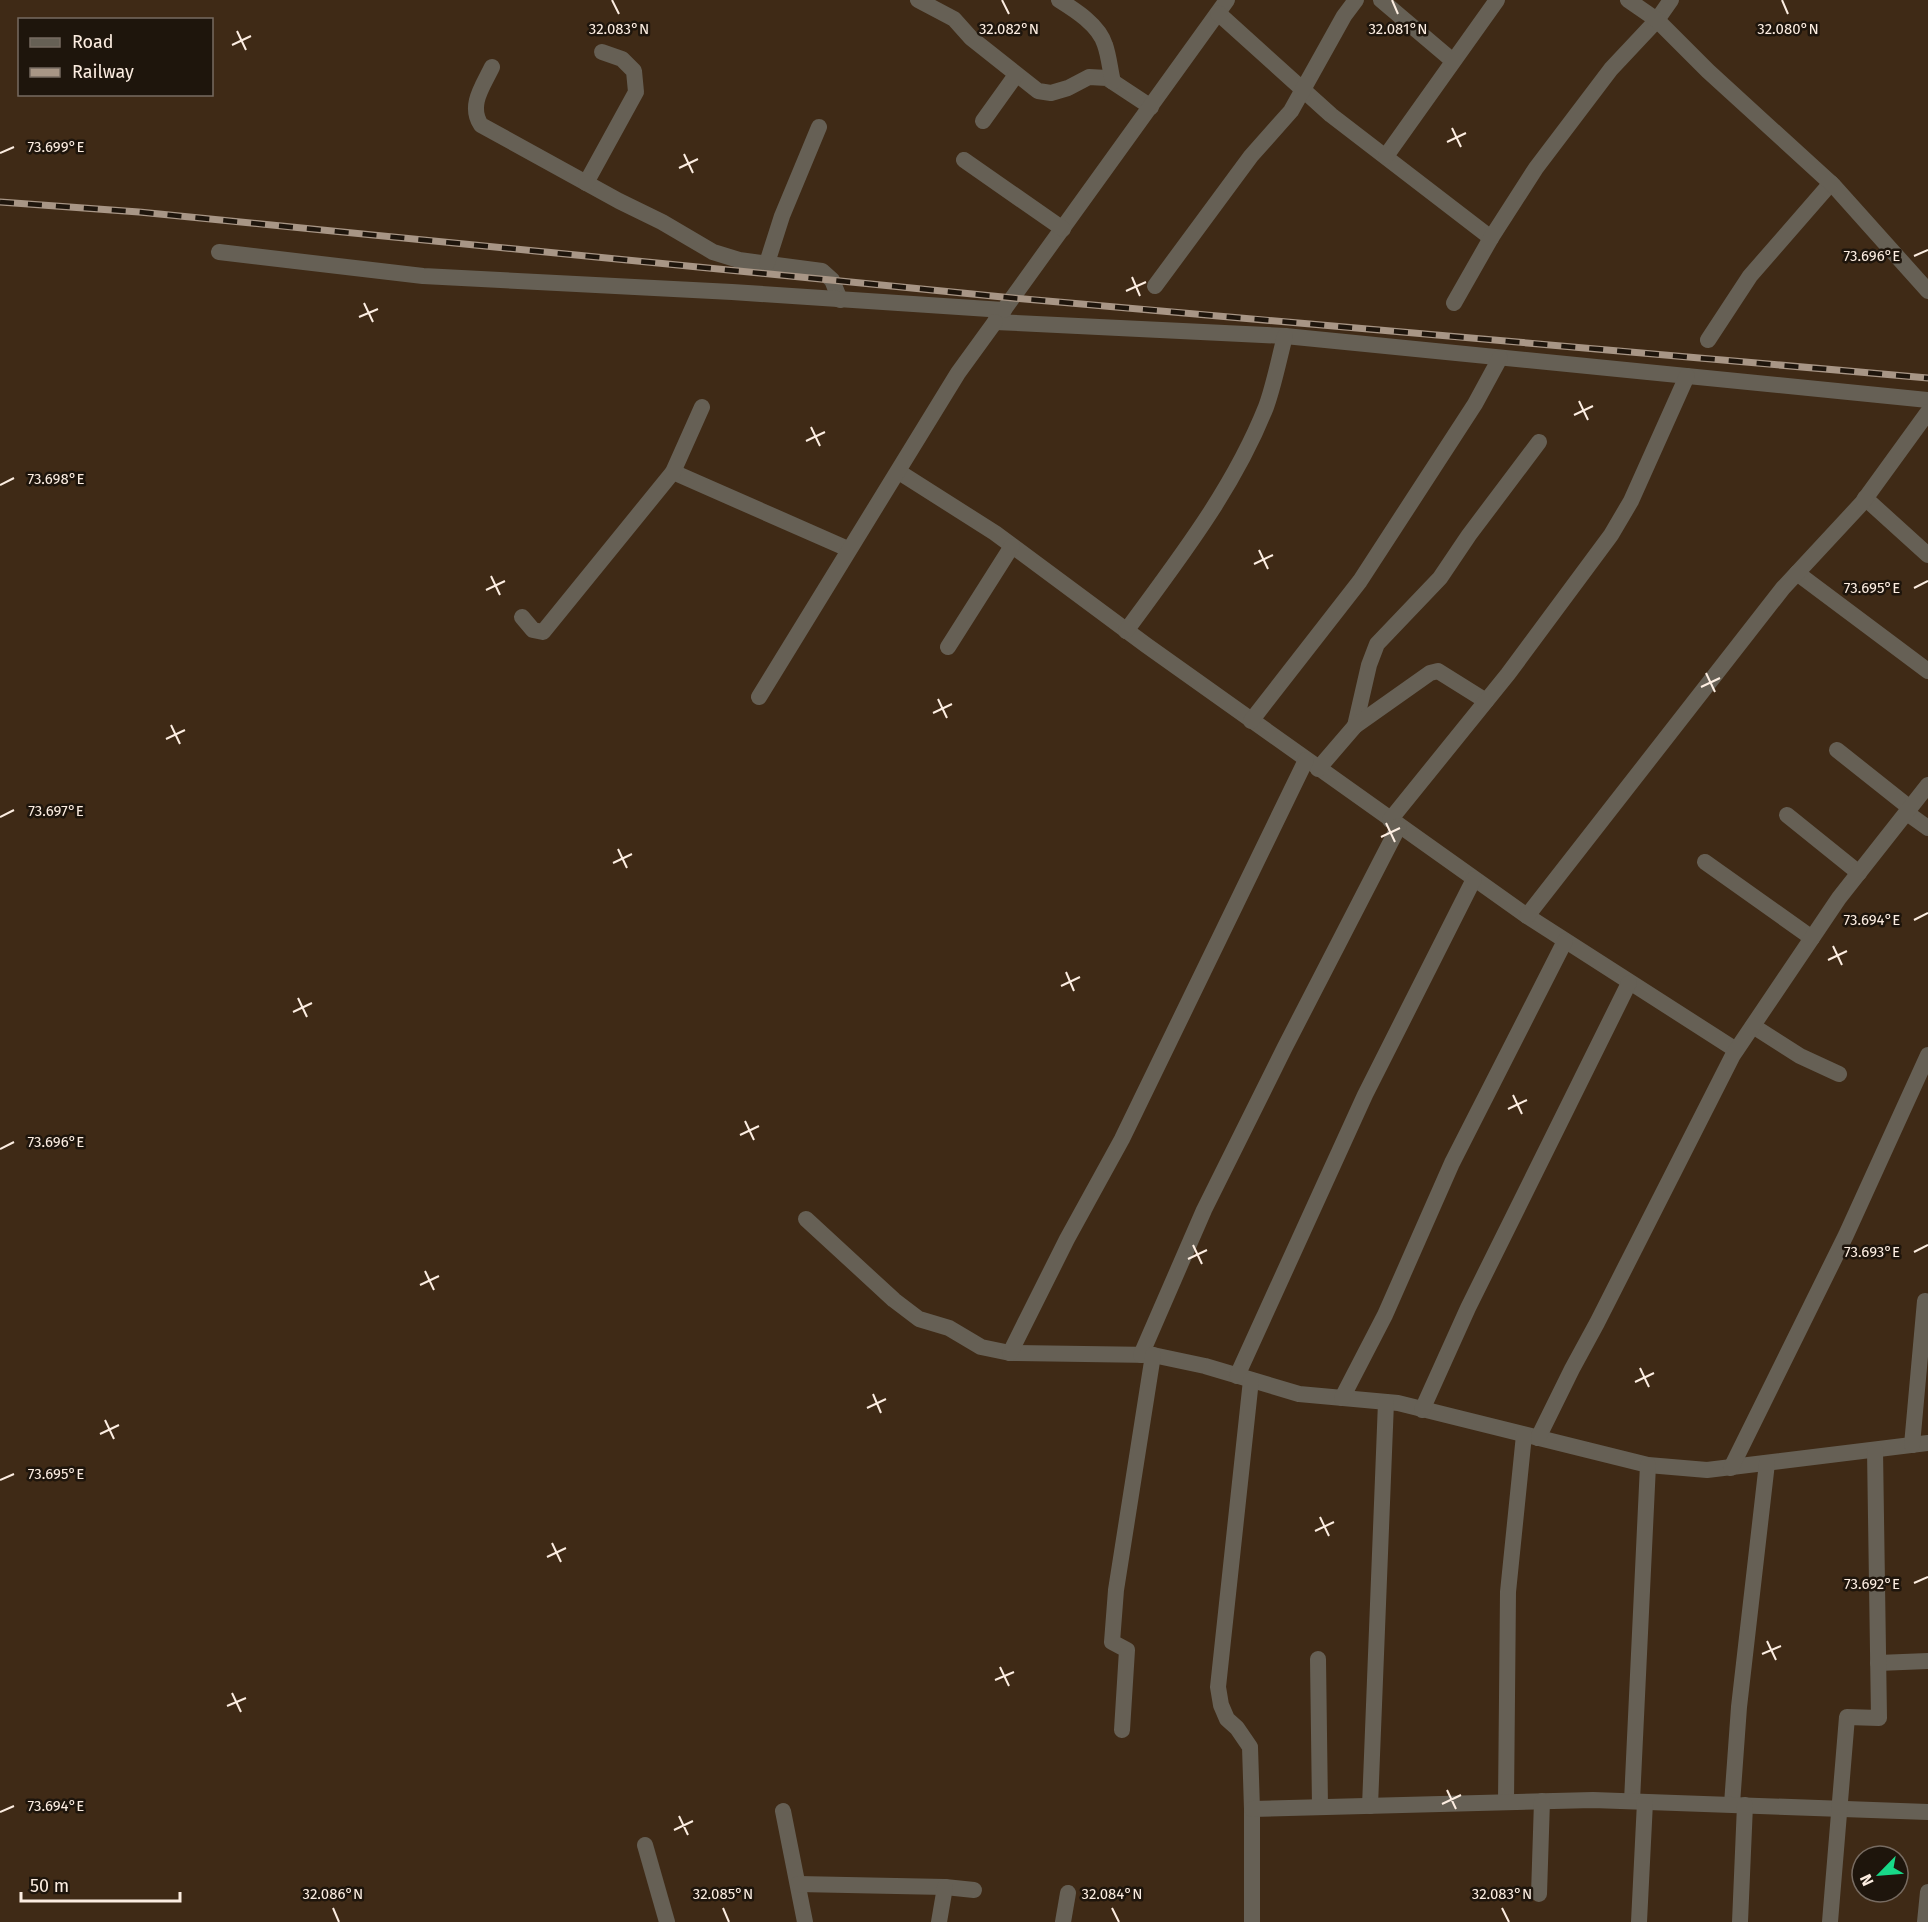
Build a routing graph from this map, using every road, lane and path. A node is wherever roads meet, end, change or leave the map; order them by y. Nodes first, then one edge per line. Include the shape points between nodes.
1 (918, 0) edge
2 (1059, 0) edge
3 (1356, 0) edge
4 (1381, 0) edge
5 (1497, 0) edge
6 (1628, 0) edge
7 (1671, 0) edge
8 (1223, 7) edge
9 (1657, 20) junction
10 (602, 52) dead end
11 (1453, 61) junction
12 (492, 67) dead end
13 (1016, 75) junction
14 (1113, 82) junction
15 (1303, 89) junction
16 (1151, 107) junction
17 (983, 121) dead end
18 (819, 127) dead end
19 (1386, 156) junction
20 (964, 160) dead end
21 (586, 183) junction
22 (1831, 183) junction
23 (1063, 229) junction
24 (1491, 238) junction
25 (219, 252) dead end
26 (767, 263) junction
27 (1155, 286) dead end
28 (1928, 291) edge
29 (840, 300) junction
30 (1454, 303) dead end
31 (999, 316) junction
32 (1285, 336) junction
33 (1708, 340) dead end
34 (1500, 358) junction
35 (1687, 376) junction
36 (1928, 400) edge
37 (702, 407) dead end
38 (1928, 412) edge
39 (1539, 442) dead end
40 (673, 472) junction
41 (898, 472) junction
42 (1865, 498) junction
43 (1012, 546) junction
44 (848, 549) junction
45 (1928, 555) edge
46 (1797, 573) junction
47 (522, 617) dead end
48 (1126, 631) junction
49 (948, 647) dead end
50 (1928, 671) edge
51 (759, 697) dead end
52 (1486, 701) junction
53 (1251, 721) junction
54 (1355, 726) junction
55 (1838, 750) dead end
56 (1312, 765) junction
57 (1928, 785) edge
58 (1908, 811) junction
59 (1787, 815) dead end
60 (1394, 823) junction
61 (1928, 828) edge
62 (1705, 862) dead end
63 (1859, 873) junction
64 (1474, 879) junction
65 (1527, 916) junction
66 (1812, 938) junction
67 (1565, 941) junction
68 (1629, 983) junction
69 (1754, 1026) junction
70 (1736, 1050) junction
71 (1928, 1055) edge
72 (1839, 1074) dead end
73 (806, 1219) dead end
74 (1925, 1301) dead end
75 (1010, 1353) junction
76 (1147, 1355) junction
77 (1244, 1378) junction
78 (1342, 1398) junction
79 (1386, 1402) junction
80 (1422, 1410) junction
81 (1531, 1437) junction
82 (1920, 1444) edge
83 (1875, 1450) junction
84 (1767, 1463) junction
85 (1648, 1465) junction
86 (1731, 1467) junction
87 (1318, 1659) dead end
88 (1928, 1661) edge
89 (1878, 1663) junction
90 (1122, 1730) dead end
91 (1542, 1801) junction
92 (1638, 1801) junction
93 (1506, 1802) junction
94 (1739, 1804) junction
95 (1370, 1806) junction
96 (1320, 1807) junction
97 (1252, 1809) junction
98 (1839, 1809) junction
99 (783, 1811) dead end
100 (1928, 1812) edge
101 (645, 1845) dead end
102 (798, 1884) junction
103 (945, 1887) junction
104 (974, 1890) dead end
105 (1928, 1892) edge
106 (1068, 1893) dead end
107 (1539, 1894) dead end
108 (667, 1922) edge
109 (806, 1922) edge
110 (939, 1922) edge
111 (1063, 1922) edge
112 (1252, 1922) edge
113 (1639, 1922) edge
114 (1740, 1922) edge
115 (1830, 1922) edge
116 (1925, 1922) edge

1 - 13 street via 954,19
2 - 14 street via 1097,30 1105,43
3 - 15 street
4 - 11 street
5 - 11 street
6 - 9 street
7 - 9 street
8 - 15 street
8 - 16 street
9 - 22 street
9 - 24 street via 1611,69 1562,132
10 - 21 street via 622,59 634,71 636,92
11 - 19 street
12 - 21 street via 476,100 474,113 481,125
13 - 14 street via 1038,91 1051,93 1089,77
13 - 17 street
14 - 16 street
15 - 19 street
15 - 27 street via 1291,111 1251,156
16 - 23 street
18 - 26 street
19 - 24 street
20 - 23 street
21 - 26 street via 713,252
22 - 28 street
22 - 33 street via 1750,276
23 - 31 street
24 - 30 street
25 - 29 street via 423,276
26 - 29 street via 822,271 832,279
29 - 31 street
31 - 32 street
31 - 41 street via 958,373
32 - 34 street
32 - 48 street via 1266,406 1231,479 1196,535
34 - 35 street
34 - 53 street via 1475,404 1360,581
35 - 36 street
35 - 52 street via 1631,501 1611,536
37 - 40 street
38 - 42 street
39 - 54 street via 1440,578 1377,644
40 - 44 street
40 - 47 street via 543,632 533,630
41 - 43 street
41 - 44 street
42 - 45 street
42 - 46 street
43 - 48 street
43 - 49 street
44 - 51 street
46 - 50 street
46 - 65 street
48 - 53 street
52 - 54 street via 1438,671
52 - 60 street
53 - 56 street
54 - 56 street
55 - 58 street
56 - 60 street
56 - 75 street
57 - 58 street
58 - 61 street
58 - 63 street
59 - 63 street
60 - 64 street
60 - 76 street via 1204,1210
62 - 66 street
63 - 66 street
64 - 65 street
64 - 77 street via 1365,1095
65 - 67 street
66 - 69 street
67 - 68 street
67 - 78 street via 1452,1163 1385,1315
68 - 70 street
68 - 80 street via 1468,1308
69 - 70 street
69 - 72 street via 1800,1056
70 - 81 street via 1572,1369
71 - 86 street via 1846,1235
73 - 75 street via 919,1319 949,1328 981,1347
74 - 82 street
75 - 76 street
76 - 77 street
76 - 90 street via 1112,1642 1127,1650
77 - 78 street via 1299,1394
77 - 97 street via 1218,1687 1227,1719 1250,1748
78 - 79 street
79 - 80 street
79 - 95 street
80 - 81 street
81 - 85 street
81 - 93 street via 1508,1592
82 - 83 street
83 - 84 street
83 - 89 street
84 - 86 street
84 - 94 street via 1739,1707
85 - 86 street via 1707,1470
85 - 92 street
87 - 96 street
88 - 89 street
89 - 98 street via 1879,1718 1847,1717
91 - 92 street
91 - 93 street
91 - 107 street
92 - 94 street
92 - 113 street
93 - 95 street
94 - 98 street
94 - 114 street
95 - 96 street
96 - 97 street
97 - 112 street
98 - 100 street
98 - 115 street
99 - 102 street
101 - 108 street
102 - 103 street
102 - 109 street
103 - 104 street
103 - 110 street
105 - 116 street
106 - 111 street

